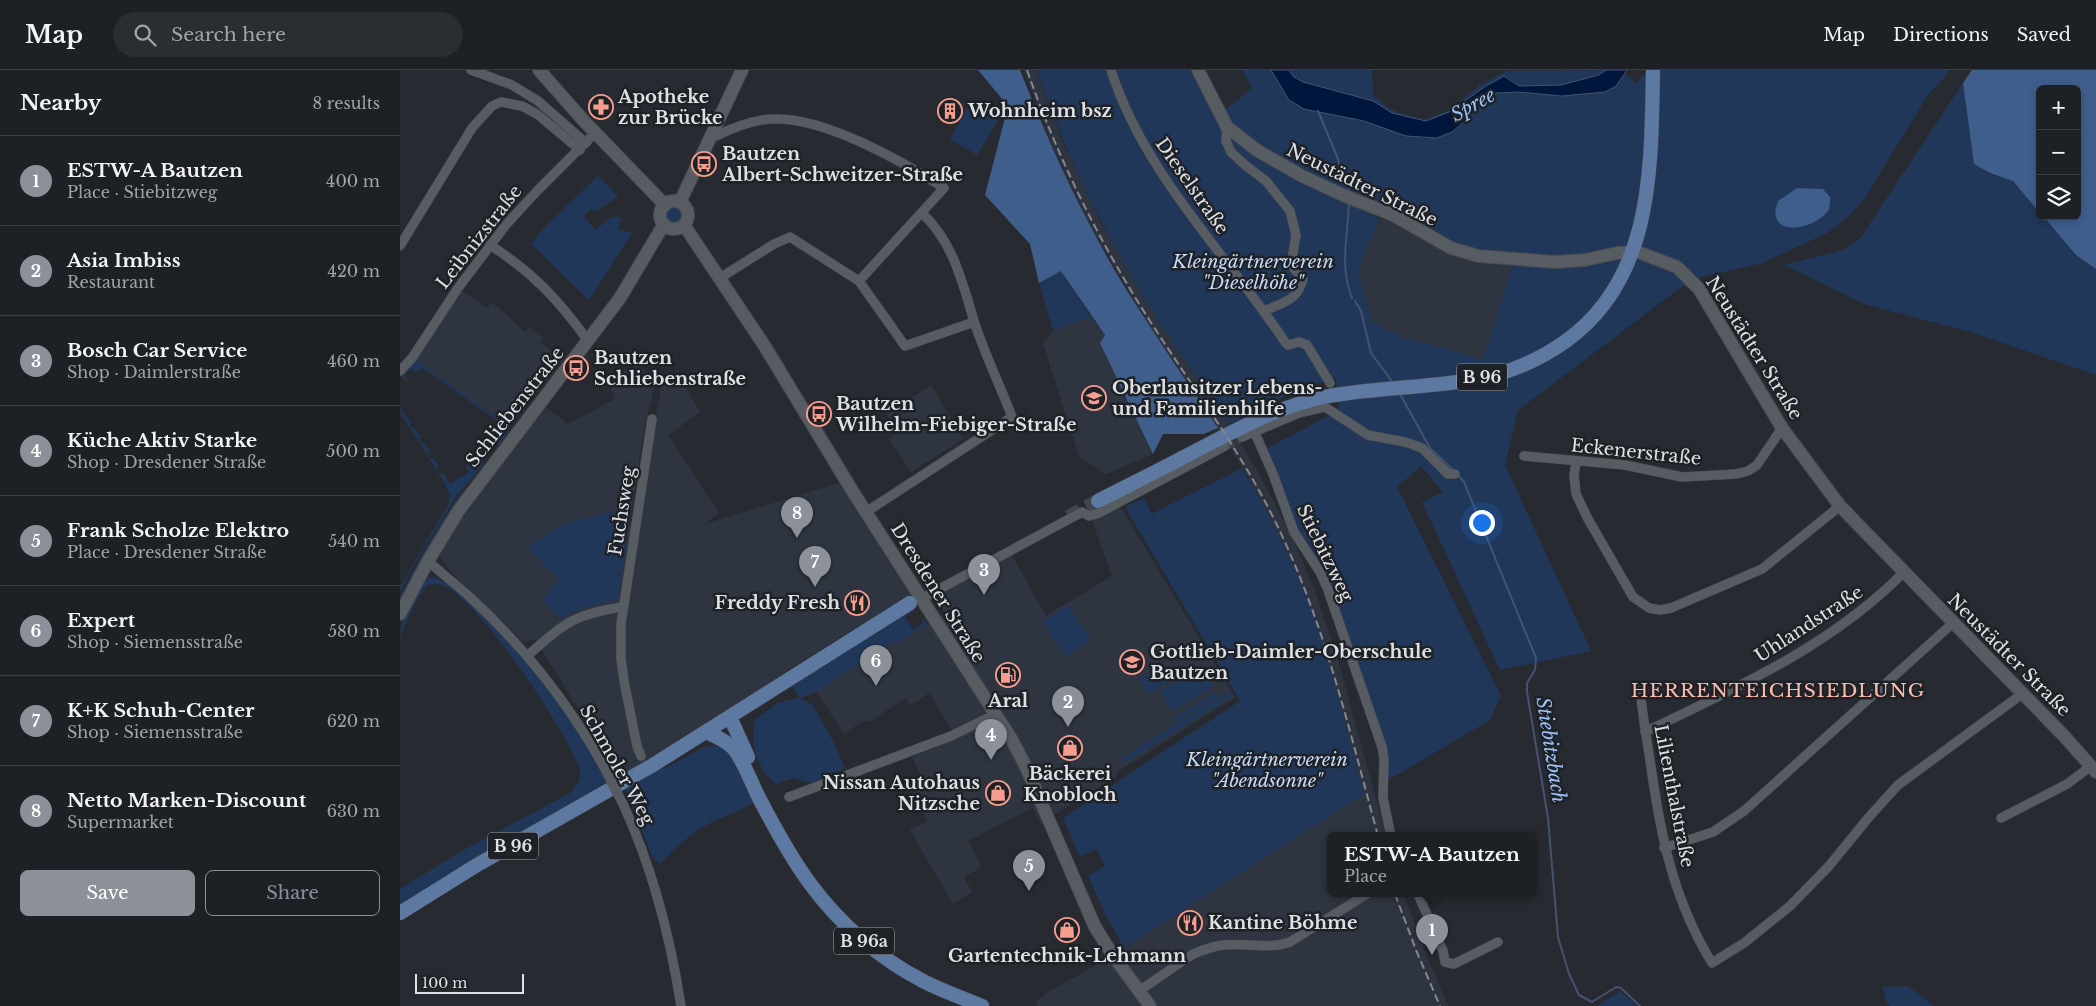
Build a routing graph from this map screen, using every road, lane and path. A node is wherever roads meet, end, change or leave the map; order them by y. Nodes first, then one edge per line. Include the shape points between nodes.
1 (472, 70) edge
2 (540, 70) edge
3 (742, 70) edge
4 (1111, 70) edge
5 (1198, 70) edge
6 (1653, 70) edge
7 (1227, 127) junction
8 (595, 133) junction
9 (711, 135) junction
10 (583, 147) junction
11 (680, 202) junction
12 (665, 205) junction
13 (922, 213) junction
14 (664, 224) junction
15 (684, 225) junction
16 (490, 245) junction
17 (400, 246) edge
18 (1633, 252) junction
19 (720, 278) junction
20 (859, 281) junction
21 (1264, 311) junction
22 (974, 322) junction
23 (588, 341) junction
24 (400, 371) edge
25 (1330, 383) dead end
26 (652, 419) dead end
27 (1782, 428) junction
28 (1254, 431) junction
29 (1242, 437) tunnel mouth
30 (1224, 446) tunnel mouth
31 (1524, 456) dead end
32 (1576, 462) junction
33 (1455, 474) dead end
34 (1098, 501) tunnel mouth
35 (1840, 506) junction
36 (866, 512) junction
37 (428, 561) junction
38 (1903, 573) junction
39 (915, 601) junction
40 (622, 607) junction
41 (400, 614) edge
42 (1953, 623) junction
43 (528, 656) junction
44 (1640, 687) dead end
45 (2022, 694) junction
46 (996, 714) junction
47 (725, 720) junction
48 (706, 732) junction
49 (1645, 732) junction
50 (734, 748) junction
51 (641, 756) dead end
52 (2093, 769) edge
53 (789, 797) dead end
54 (2001, 818) dead end
55 (1391, 832) edge
56 (781, 835) junction
57 (1664, 848) junction
58 (1362, 897) edge
59 (1419, 897) edge
60 (400, 913) edge
61 (1498, 942) dead end
62 (1140, 991) junction
63 (681, 1006) edge
64 (982, 1006) edge
65 (1150, 1006) edge

1 - 10 street via 512,85 538,101
2 - 8 main road
3 - 9 main road
4 - 21 street, Dieselstraße via 1124,109 1144,147
5 - 7 main road, Neustädter Straße
6 - 18 main road, B 96 via 1647,188
7 - 18 main road, Neustädter Straße via 1273,161 1349,198 1393,215 1444,245 1470,254 1573,262
7 - 21 street via 1226,141 1231,152 1278,194 1294,223 1296,235 1291,264 1303,279 1300,290 1293,297
8 - 10 street, Leibnizstraße
8 - 12 main road
9 - 11 main road
9 - 13 street via 716,136 757,120 775,118 800,121 838,133 901,162 944,188
10 - 16 street, Leibnizstraße via 536,192
10 - 17 street via 522,106 501,102 492,106 472,128
11 - 12 main road via 672,201
11 - 15 main road via 688,213
12 - 14 main road via 660,212
13 - 20 street
13 - 22 street via 947,244
14 - 15 main road via 672,228
14 - 23 main road, Schliebenstraße via 620,298
15 - 19 main road, Dresdener Straße
16 - 23 street via 552,294
16 - 24 street, Leibnizstraße
18 - 27 main road, Neustädter Straße via 1670,263 1694,282
18 - 34 main road, B 96 via 1623,276 1604,305 1576,334 1548,354 1494,375 1323,397 1274,412
19 - 20 street via 790,237
19 - 36 main road, Dresdener Straße
20 - 22 street via 904,346
21 - 25 street, Dieselstraße via 1288,345 1299,342 1306,345
22 - 36 street via 1012,417
23 - 37 main road, Schliebenstraße via 478,483
26 - 40 street, Fuchsweg
27 - 32 street, Eckenerstraße via 1757,465 1736,474 1682,477 1625,465
27 - 35 main road, Neustädter Straße
28 - 29 street
28 - 33 street via 1299,413 1325,407 1368,435 1422,448 1448,474
28 - 55 street, Stiebitzweg via 1294,532 1320,572 1340,620 1382,747 1383,798
30 - 39 street via 1099,513 1089,516 1082,512
31 - 32 street, Eckenerstraße
32 - 35 street via 1576,494 1588,519 1633,597 1649,608 1660,610 1762,569
35 - 38 main road, Neustädter Straße
36 - 39 main road, Dresdener Straße
37 - 41 main road, Schliebenstraße
37 - 43 street, Schmoler Weg via 471,598
38 - 42 main road, Neustädter Straße
38 - 49 street, Uhlandstraße via 1860,612 1784,662
39 - 46 main road, Dresdener Straße
39 - 47 main road, B 96
40 - 43 street via 596,611 568,622
40 - 51 street, Fuchsweg via 624,681
42 - 45 main road, Neustädter Straße
42 - 57 street via 1744,811 1713,832
43 - 63 street, Schmoler Weg, bridge via 577,721 605,769 638,838 670,940
44 - 49 street, Lilienthalstraße
45 - 52 main road, Neustädter Straße
45 - 57 street, Lilienthalstraße via 1898,785 1790,906 1744,943 1712,963 1692,928
46 - 53 street via 951,736
46 - 62 main road, Dresdener Straße via 1026,765 1096,927
47 - 48 main road, B 96
47 - 50 main road, B 96a
47 - 56 main road, B 96a via 770,803
48 - 50 main road, B 96a
48 - 60 main road, B 96
49 - 57 street, Lilienthalstraße
50 - 56 main road, B 96a
52 - 54 street, Neustädter Straße
56 - 64 main road, B 96a via 812,886 854,933 904,971
58 - 62 street via 1282,945 1224,945 1202,950
59 - 61 street via 1445,962 1454,964
62 - 65 main road, Dresdener Straße

